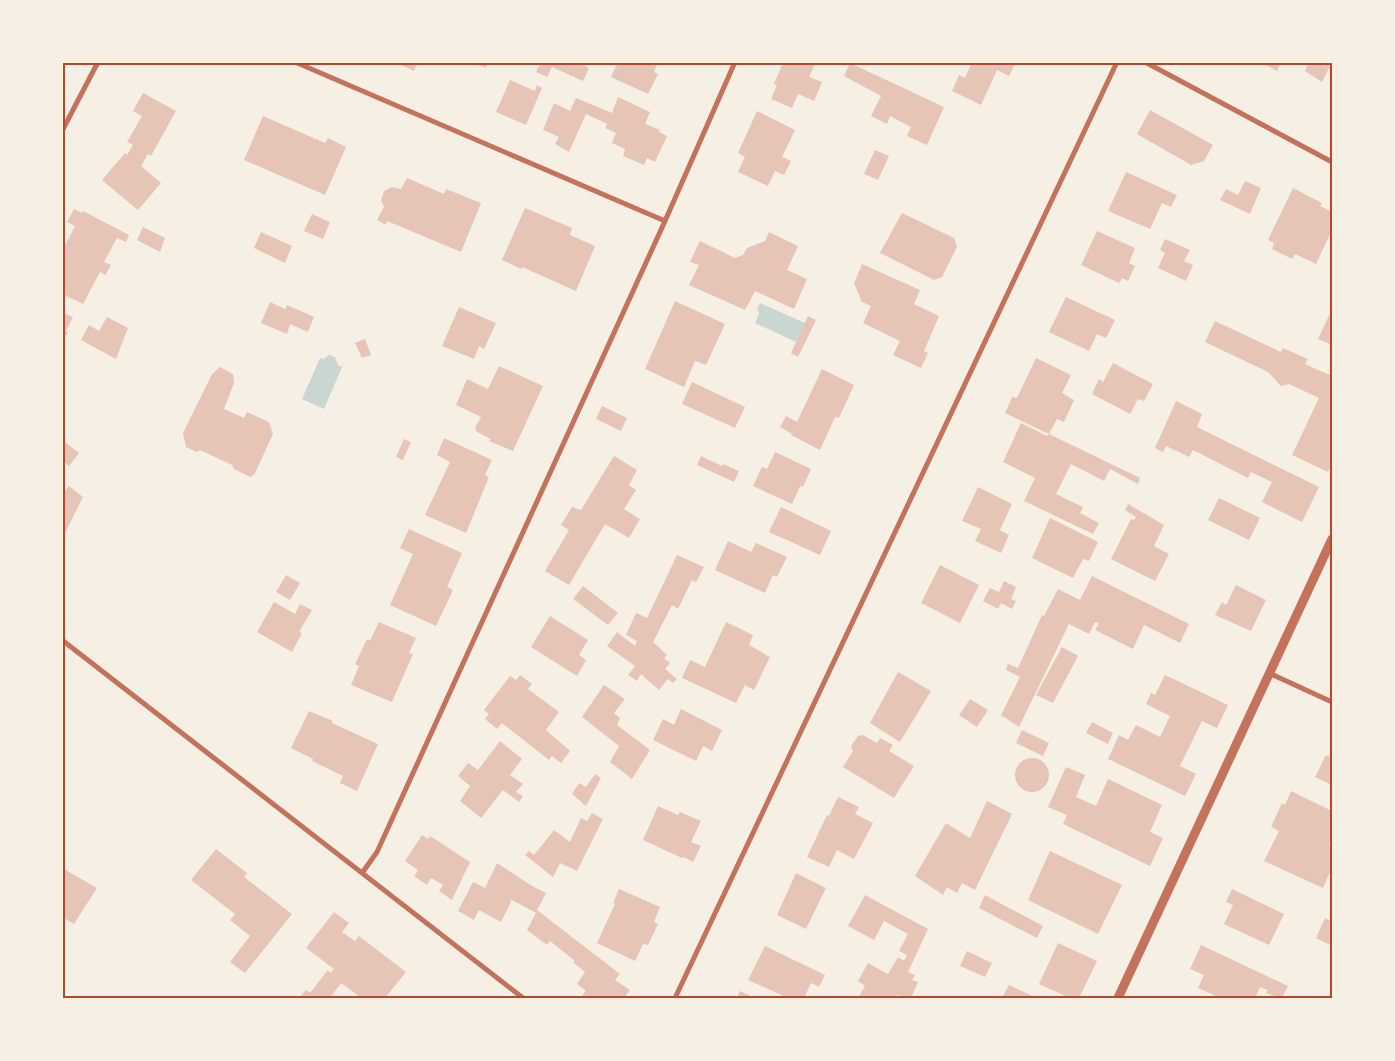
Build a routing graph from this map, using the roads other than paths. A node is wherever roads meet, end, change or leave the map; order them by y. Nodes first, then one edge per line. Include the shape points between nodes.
1 (98, 62) edge
2 (295, 62) edge
3 (735, 62) edge
4 (1117, 62) edge
5 (1145, 62) edge
6 (62, 131) edge
7 (1332, 162) edge
8 (665, 221) junction
9 (1332, 539) edge
10 (62, 640) edge
11 (1269, 673) junction
12 (1332, 702) edge
13 (362, 873) junction
14 (523, 998) edge
15 (675, 998) edge
16 (1118, 998) edge

1 - 6 street
2 - 8 street
3 - 8 street
4 - 15 street
5 - 7 street
8 - 13 street via 377,852
9 - 11 street
10 - 13 street
11 - 12 street
11 - 16 street
13 - 14 street

